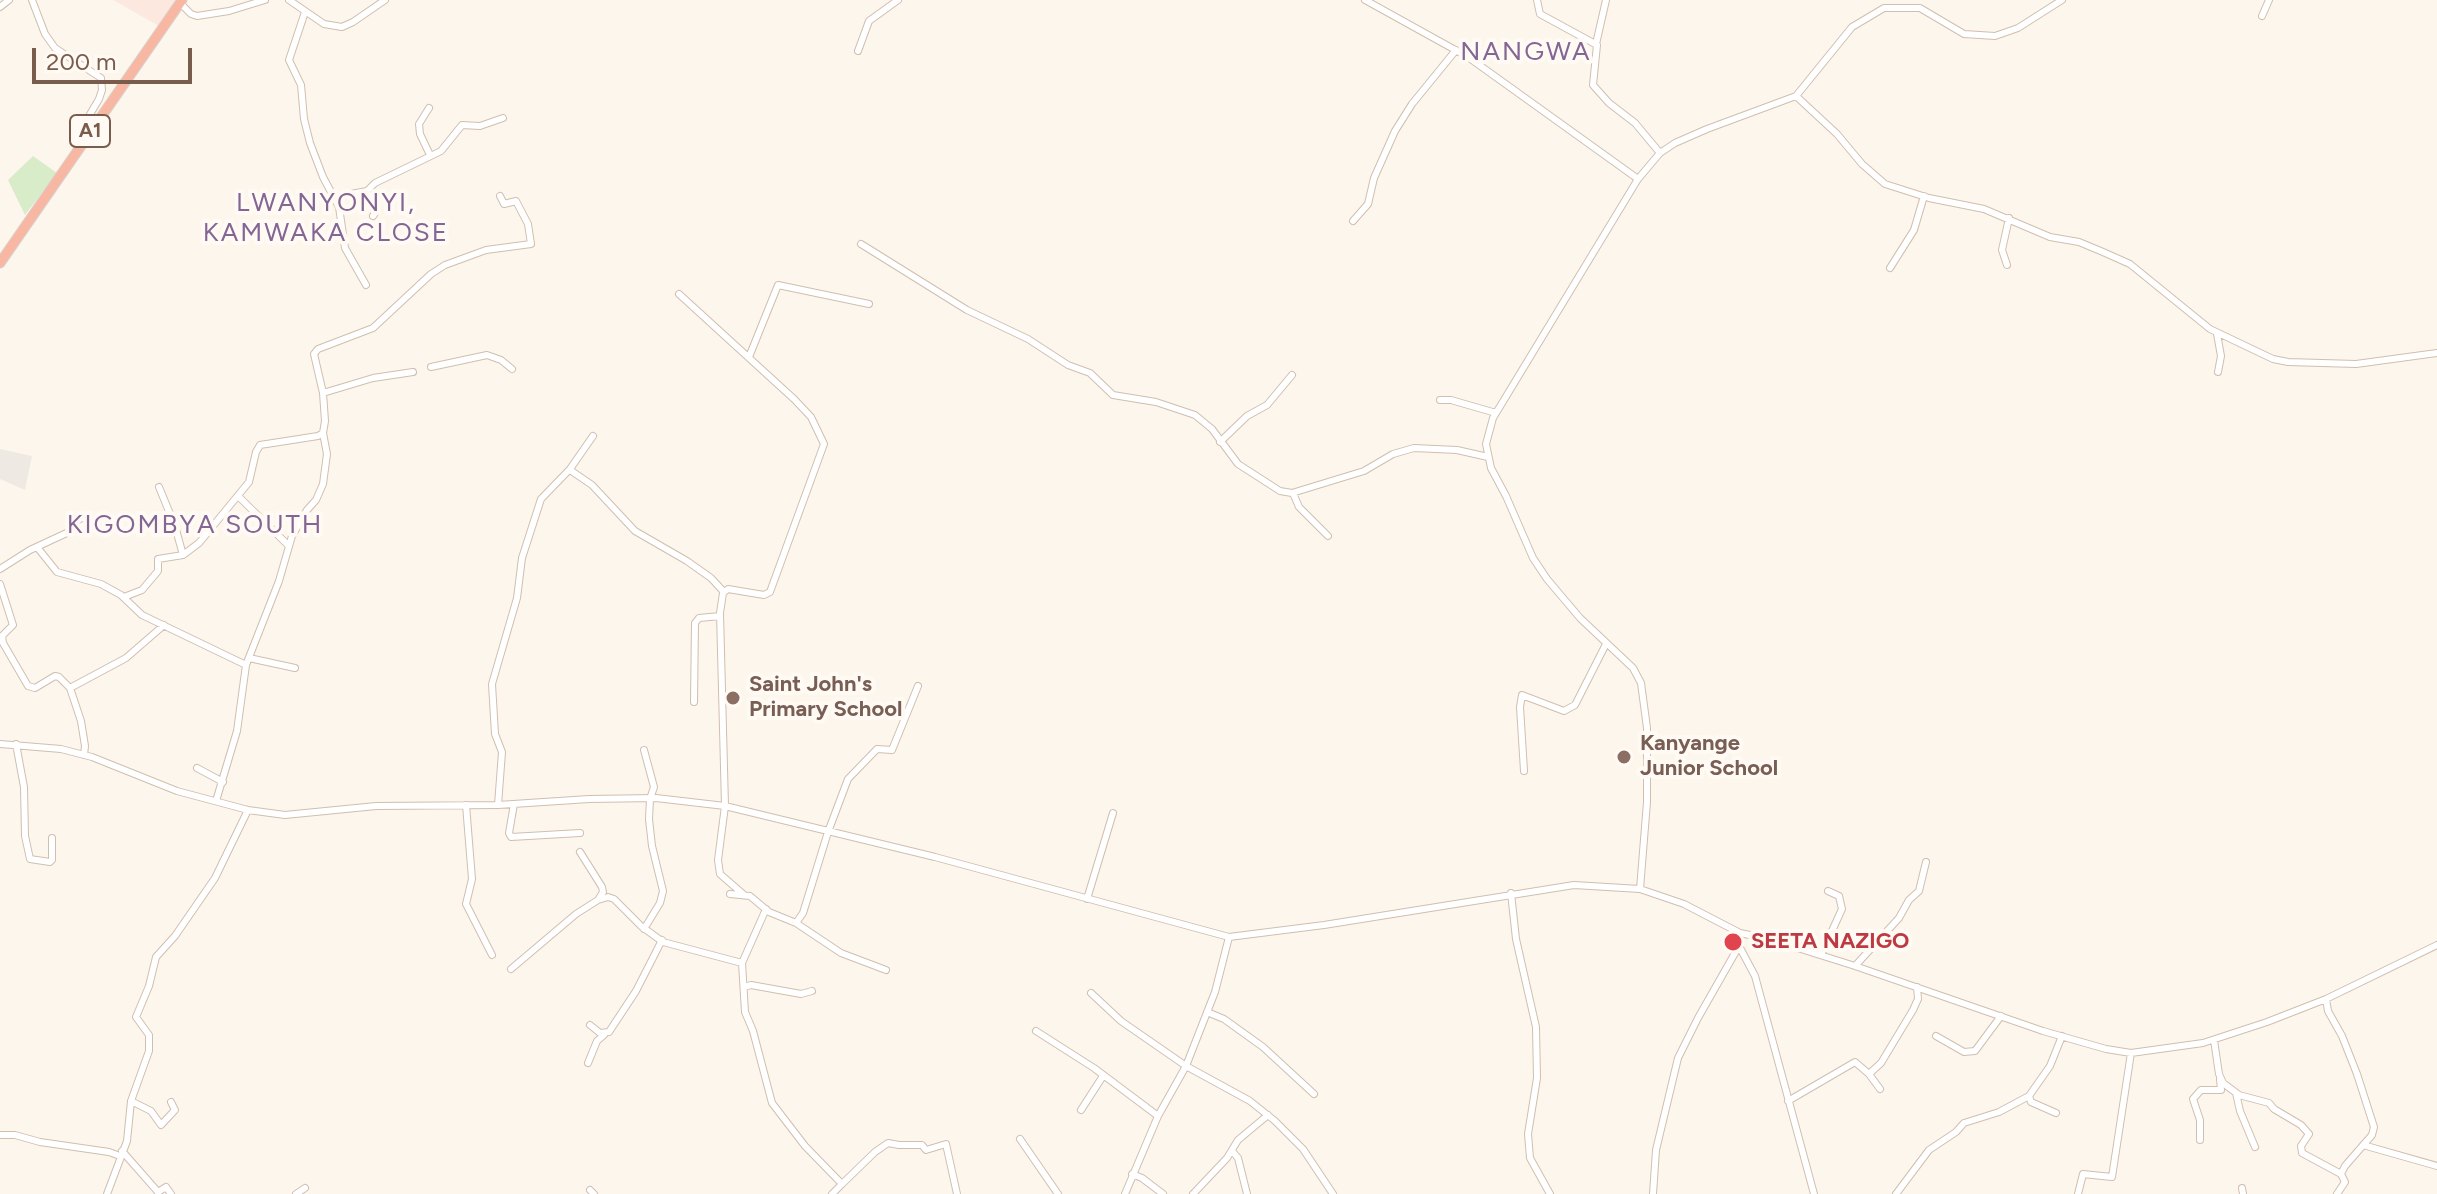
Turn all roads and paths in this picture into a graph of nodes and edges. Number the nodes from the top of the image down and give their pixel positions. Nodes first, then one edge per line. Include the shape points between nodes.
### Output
1 (9, 0) edge
2 (32, 0) edge
3 (265, 0) edge
4 (289, 0) edge
5 (385, 0) edge
6 (898, 0) edge
7 (1365, 0) edge
8 (1537, 0) edge
9 (1606, 0) edge
10 (1888, 0) edge
11 (2062, 0) edge
12 (2269, 0) edge
13 (181, 1) edge
14 (0, 7) edge
15 (1884, 8) junction
16 (305, 12) junction
17 (2262, 16) dead end
18 (1596, 44) junction
19 (1456, 50) junction
20 (858, 51) dead end
21 (1796, 96) junction
22 (429, 108) dead end
23 (503, 118) dead end
24 (80, 145) junction
25 (1660, 153) junction
26 (430, 155) junction
27 (1638, 179) junction
28 (367, 191) junction
29 (500, 196) dead end
30 (1924, 196) junction
31 (335, 197) junction
32 (373, 216) dead end
33 (2009, 218) junction
34 (1353, 221) dead end
35 (861, 244) dead end
36 (0, 262) edge
37 (2007, 265) dead end
38 (1890, 268) dead end
39 (366, 285) dead end
40 (679, 294) dead end
41 (869, 304) dead end
42 (2217, 334) junction
43 (2437, 353) edge
44 (749, 357) junction
45 (431, 367) dead end
46 (512, 369) dead end
47 (413, 372) dead end
48 (2218, 372) dead end
49 (1292, 375) dead end
50 (323, 393) junction
51 (1440, 400) dead end
52 (1496, 413) junction
53 (323, 433) junction
54 (593, 436) dead end
55 (1220, 442) junction
56 (1488, 457) junction
57 (570, 470) junction
58 (159, 487) dead end
59 (1293, 493) junction
60 (238, 496) junction
61 (99, 518) dead end
62 (1328, 536) dead end
63 (289, 546) junction
64 (37, 547) junction
65 (183, 555) junction
66 (0, 569) edge
67 (0, 584) edge
68 (723, 591) junction
69 (124, 597) junction
70 (720, 616) junction
71 (164, 625) junction
72 (1606, 644) junction
73 (248, 661) junction
74 (295, 668) dead end
75 (918, 686) dead end
76 (70, 688) junction
77 (694, 702) dead end
78 (0, 744) edge
79 (16, 744) junction
80 (644, 750) dead end
81 (84, 755) junction
82 (197, 768) dead end
83 (1524, 771) dead end
84 (223, 782) junction
85 (650, 799) junction
86 (216, 801) junction
87 (514, 804) junction
88 (466, 805) junction
89 (498, 805) junction
90 (725, 806) junction
91 (248, 810) junction
92 (1113, 813) dead end
93 (828, 832) junction
94 (580, 833) dead end
95 (52, 838) dead end
96 (580, 852) dead end
97 (1926, 862) dead end
98 (1640, 889) junction
99 (1828, 891) dead end
100 (1511, 893) junction
101 (730, 894) dead end
102 (743, 894) junction
103 (1087, 899) junction
104 (598, 900) junction
105 (766, 909) junction
106 (796, 923) junction
107 (644, 929) junction
108 (1740, 933) junction
109 (1229, 937) junction
110 (662, 940) junction
111 (2437, 945) edge
112 (1739, 946) junction
113 (492, 955) dead end
114 (1821, 955) junction
115 (742, 963) junction
116 (1855, 966) junction
117 (511, 969) dead end
118 (886, 970) dead end
119 (744, 987) junction
120 (1917, 987) junction
121 (812, 991) dead end
122 (1091, 993) dead end
123 (2326, 999) junction
124 (1207, 1012) junction
125 (2001, 1016) junction
126 (590, 1025) dead end
127 (1036, 1031) dead end
128 (604, 1035) junction
129 (1936, 1036) dead end
130 (2062, 1036) junction
131 (2214, 1040) junction
132 (2131, 1053) junction
133 (588, 1063) dead end
134 (1186, 1066) junction
135 (1869, 1074) junction
136 (1103, 1076) junction
137 (2220, 1079) junction
138 (1880, 1089) dead end
139 (2236, 1093) junction
140 (1314, 1094) dead end
141 (2029, 1096) junction
142 (131, 1101) junction
143 (1788, 1101) junction
144 (171, 1102) dead end
145 (1081, 1110) dead end
146 (2056, 1113) dead end
147 (1268, 1115) junction
148 (1158, 1116) junction
149 (0, 1135) edge
150 (1020, 1139) dead end
151 (2200, 1140) dead end
152 (2363, 1145) junction
153 (2255, 1147) dead end
154 (1232, 1151) junction
155 (121, 1154) junction
156 (2437, 1166) edge
157 (1132, 1174) junction
158 (2341, 1174) junction
159 (842, 1184) junction
160 (305, 1188) dead end
161 (1654, 1191) edge
162 (107, 1194) edge
163 (171, 1194) edge
164 (296, 1194) edge
165 (832, 1194) edge
166 (957, 1194) edge
167 (1058, 1194) edge
168 (1125, 1194) edge
169 (1163, 1194) edge
170 (1193, 1194) edge
171 (1247, 1194) edge
172 (1333, 1194) edge
173 (1550, 1194) edge
174 (1664, 1194) edge
175 (1814, 1194) edge
176 (1896, 1194) edge
177 (2078, 1194) edge
178 (2337, 1194) edge

1 - 14 street
2 - 24 street via 55,48 101,78 102,90 79,133
3 - 13 street via 197,16
4 - 16 street
5 - 16 street via 342,27
6 - 20 street via 869,21
7 - 19 street
8 - 18 street via 1540,14
9 - 18 street
10 - 15 street
11 - 15 street via 1995,36 1964,34 1920,8
12 - 17 street
13 - 24 highway, A1
15 - 21 street via 1852,27
16 - 31 street via 289,60 301,85 310,143
18 - 25 street via 1593,85
19 - 27 street
19 - 34 street via 1395,131 1368,204
21 - 25 street
21 - 30 street via 1877,178
22 - 26 street via 419,124
23 - 26 street via 480,126 462,125 441,151
24 - 36 highway, A1
25 - 27 street
26 - 28 street
27 - 52 street
28 - 31 street
28 - 32 street
29 - 50 street via 504,204 518,204 531,244 486,250 445,265 373,328 318,349 314,354
30 - 33 street
30 - 38 street via 1914,230
31 - 39 street via 345,248
33 - 37 street via 2002,250
33 - 42 street via 2130,264
35 - 55 street via 967,310 1090,373 1113,395 1195,415
40 - 44 street
41 - 44 street via 778,285
42 - 43 street via 2288,362 2356,364
42 - 48 street
44 - 68 street via 811,417 824,444 770,592
45 - 46 street via 487,355
47 - 50 street
49 - 55 street via 1267,405
50 - 53 street
51 - 52 street
52 - 56 street via 1487,435
53 - 60 street via 260,445 249,482
53 - 63 street via 327,462 320,494 298,522
54 - 57 street
55 - 59 street via 1243,468 1280,491
56 - 59 street via 1414,448 1364,471
56 - 72 street via 1539,568
57 - 68 street via 592,485 635,531 687,561
57 - 89 street via 537,507 492,684 495,734 502,752
58 - 65 street
59 - 62 street via 1299,507
60 - 63 street
60 - 65 street
61 - 64 street
63 - 73 street
64 - 66 street
64 - 69 street via 57,572 101,584
65 - 69 street via 158,559 158,571 142,590
67 - 76 street via 13,625 2,636 3,643 28,686 35,688 55,676
68 - 70 street
69 - 71 street via 142,615
70 - 77 street via 695,623
70 - 90 street
71 - 73 street
71 - 76 street via 120,663
72 - 83 street via 1575,705 1564,711 1522,695
72 - 98 street via 1636,673 1645,704 1647,802
73 - 74 street
73 - 84 street
75 - 93 street via 892,750 877,749 849,777
76 - 81 street via 81,721
78 - 79 street
79 - 81 street
79 - 95 street via 30,859 51,861
80 - 85 street via 654,787
81 - 86 street
82 - 84 street
84 - 86 street
85 - 87 street
85 - 90 street
85 - 107 street via 652,846 663,891
86 - 91 street
87 - 89 street
87 - 94 street via 511,837
88 - 89 street
88 - 91 street via 285,815
88 - 113 street via 472,879 466,907
90 - 93 street
90 - 102 street via 720,874
91 - 142 street via 215,878 156,957 136,1017 151,1041
92 - 103 street
93 - 103 street
93 - 106 street
96 - 104 street via 602,887
97 - 116 street via 1920,889
98 - 100 street via 1574,885
98 - 108 street
99 - 114 street via 1839,896 1842,909
100 - 109 street
100 - 173 street via 1536,1027 1530,1158
101 - 102 street
102 - 105 street
103 - 109 street
104 - 107 street via 614,899
104 - 117 street
105 - 106 street
105 - 115 street
106 - 118 street via 841,953
107 - 110 street
108 - 112 street
108 - 114 street
109 - 124 street
110 - 115 street
110 - 128 street via 636,991
111 - 123 street
112 - 143 street via 1755,976
112 - 161 street via 1678,1058 1656,1150
114 - 116 street
115 - 119 street
116 - 120 street
119 - 121 street
119 - 159 street via 745,1012 772,1103
120 - 125 street
120 - 135 street via 1913,1010
122 - 134 street
123 - 131 street
123 - 152 street via 2374,1127
124 - 134 street
124 - 140 street via 1263,1047
125 - 129 street via 1975,1051 1964,1052
125 - 130 street
126 - 128 street
127 - 136 street
128 - 133 street
130 - 132 street
130 - 141 street
131 - 132 street
131 - 137 street
132 - 177 street via 2112,1177 2083,1174
134 - 147 street
134 - 148 street
135 - 138 street
135 - 143 street via 1855,1062
136 - 145 street
136 - 148 street
137 - 139 street
137 - 151 street via 2221,1090 2201,1090 2193,1099
139 - 153 street
139 - 158 street via 2269,1103 2301,1125 2309,1134 2302,1153
141 - 146 street via 2031,1102
141 - 176 street via 1964,1123 1929,1150
142 - 144 street via 151,1111 161,1125 175,1110
142 - 155 street
143 - 175 street
147 - 154 street
147 - 172 street via 1303,1149
148 - 157 street
149 - 155 street
150 - 167 street
152 - 156 street
152 - 158 street
154 - 170 street
154 - 171 street
155 - 162 street
155 - 163 street via 158,1192 166,1187
157 - 168 street
157 - 169 street
158 - 178 street via 2345,1182
159 - 165 street
159 - 166 street via 888,1143 917,1144 926,1150 946,1144
160 - 164 street
161 - 174 street

